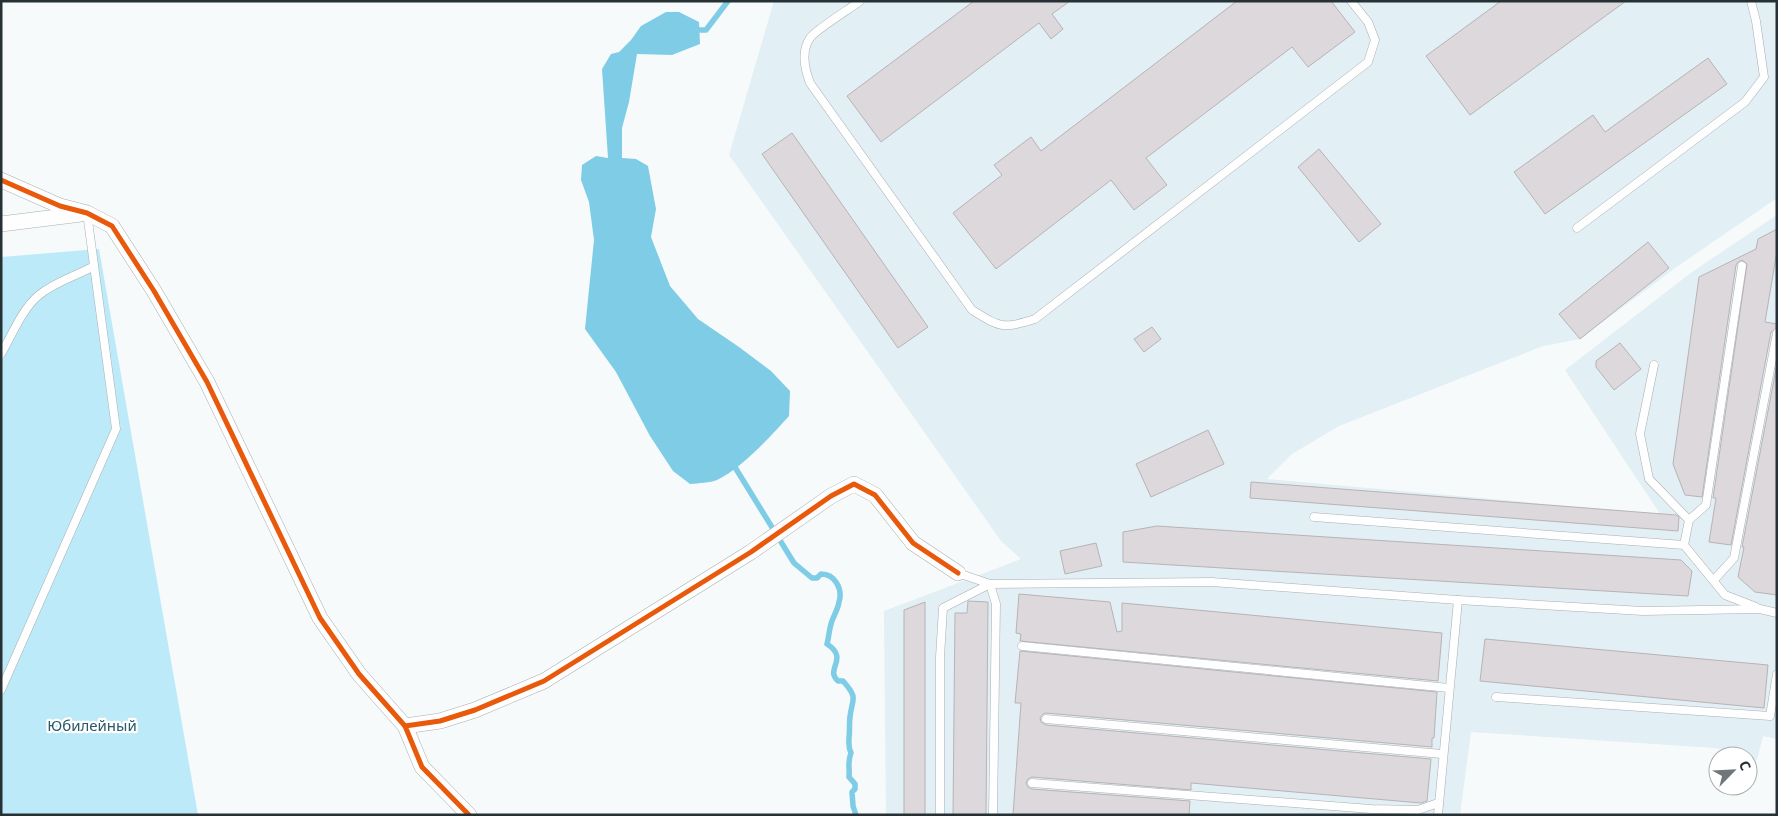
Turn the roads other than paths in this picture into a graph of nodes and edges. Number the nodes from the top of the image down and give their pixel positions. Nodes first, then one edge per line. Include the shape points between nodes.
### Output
1 (860, 1) edge
2 (1351, 1) edge
3 (1752, 1) edge
4 (1, 180) edge
5 (87, 213) junction
6 (1, 224) edge
7 (1577, 228) dead end
8 (94, 266) junction
9 (1742, 266) dead end
10 (1777, 333) edge
11 (1, 354) edge
12 (1654, 365) dead end
13 (1314, 517) dead end
14 (1689, 520) junction
15 (1684, 545) junction
16 (958, 573) joint
17 (1714, 580) junction
18 (990, 584) junction
19 (1458, 600) junction
20 (1760, 609) junction
21 (1777, 613) edge
22 (1022, 646) dead end
23 (1777, 674) edge
24 (1449, 688) junction
25 (1, 690) edge
26 (1496, 697) dead end
27 (1046, 719) dead end
28 (405, 726) junction
29 (1442, 754) junction
30 (1032, 783) dead end
31 (1438, 803) junction
32 (469, 815) edge
33 (940, 815) edge
34 (993, 815) edge
35 (1438, 815) edge

1 - 2 lane via 810,37 805,55 810,83 972,310 995,324 1013,326 1035,318 1368,62 1375,40 1368,22
3 - 7 lane via 1764,77 1745,102
4 - 5 street via 60,206
5 - 6 street
5 - 8 lane
5 - 28 street via 112,226 154,291 207,382 320,618 359,674
8 - 11 lane via 37,296
8 - 25 lane via 116,429
9 - 14 lane via 1706,504
10 - 17 lane via 1734,558
12 - 14 lane via 1640,434 1649,479
13 - 15 lane
14 - 15 lane
15 - 17 lane
16 - 18 lane
16 - 28 street via 913,543 875,495 854,484 830,496 752,552 544,681 475,710 440,721
17 - 20 lane via 1725,595
18 - 19 lane via 1212,582
18 - 33 lane via 942,608
18 - 34 lane via 996,604
19 - 20 lane via 1643,611
19 - 24 lane
20 - 21 lane
22 - 24 lane
23 - 26 lane via 1770,716
24 - 29 lane
27 - 29 lane
28 - 32 street via 422,767
29 - 31 lane
30 - 31 lane via 1372,809 1418,810
31 - 35 lane

